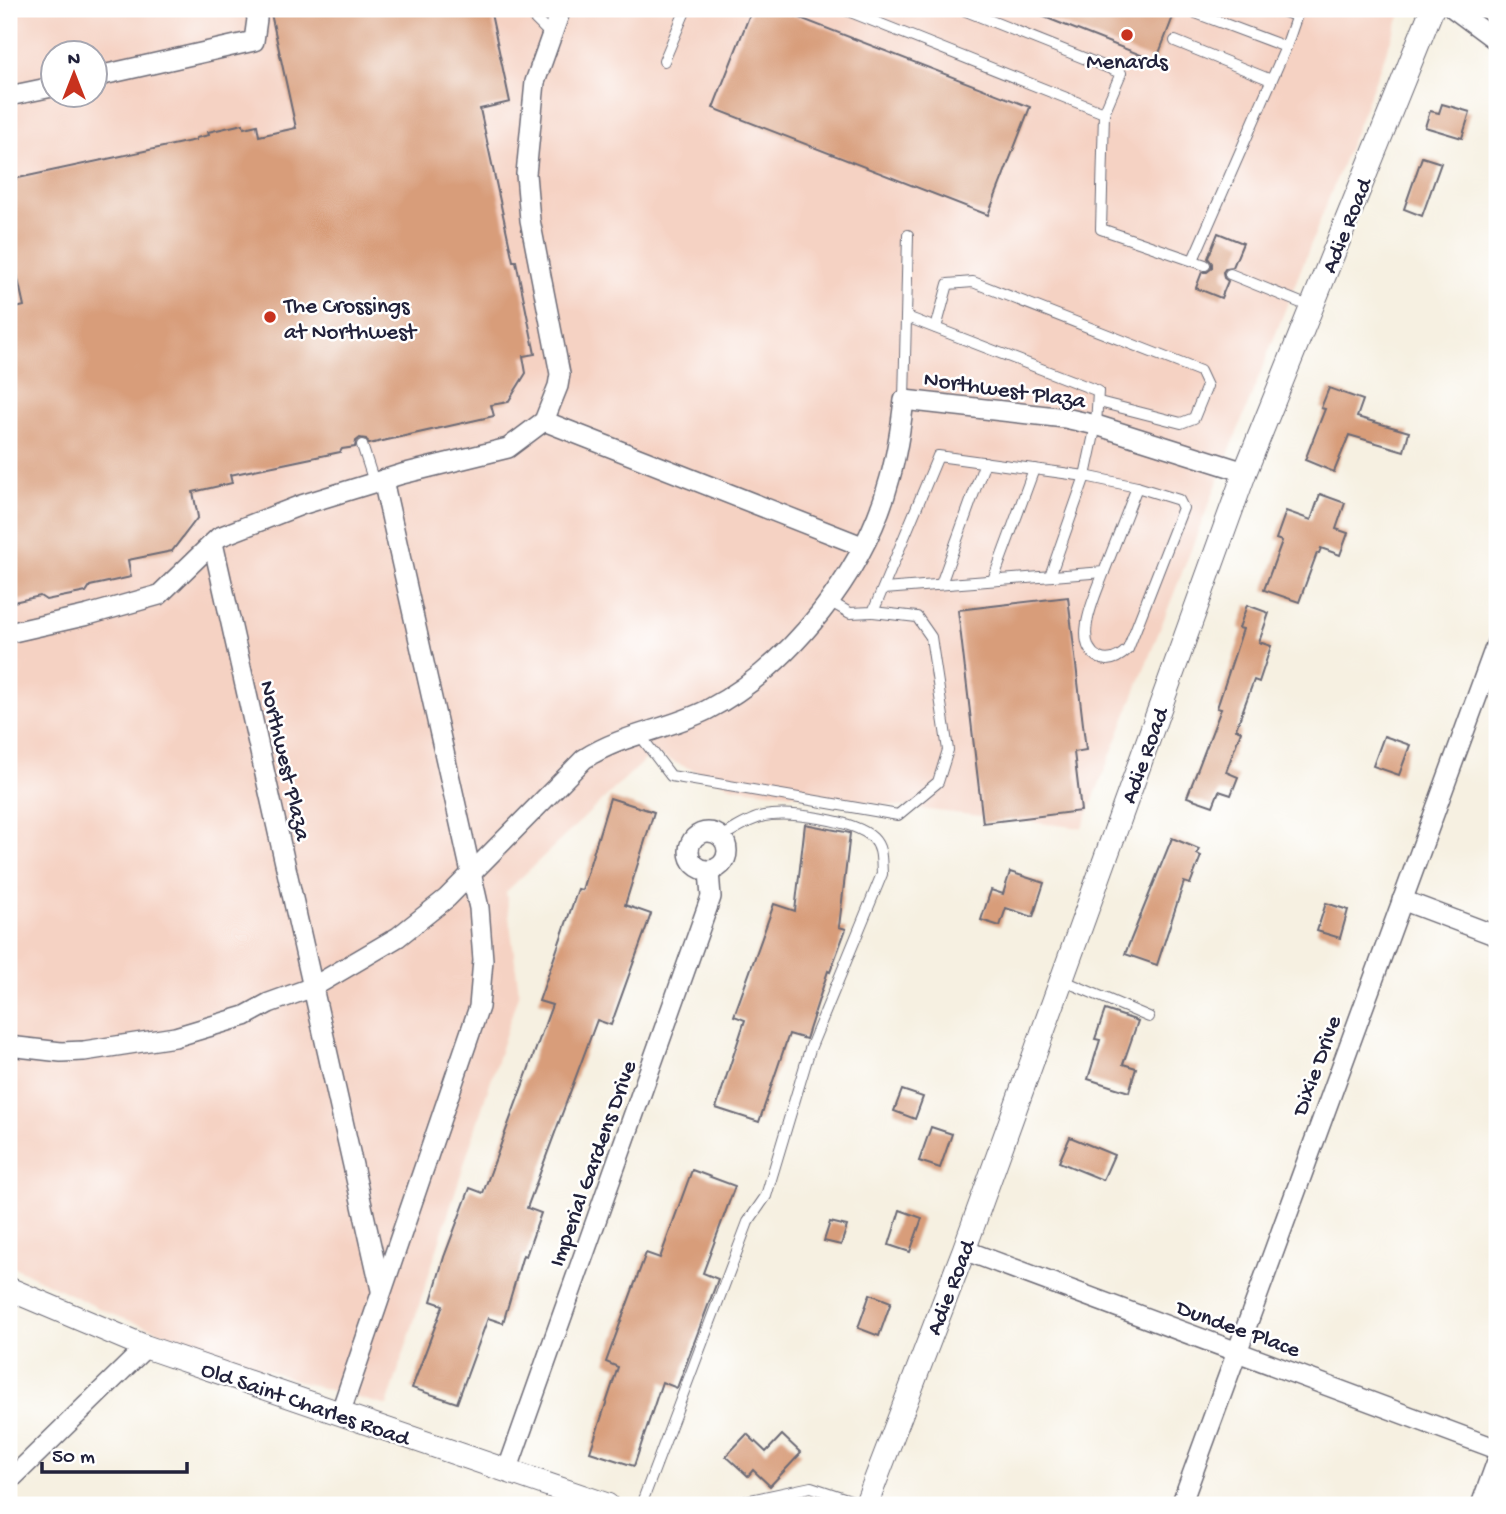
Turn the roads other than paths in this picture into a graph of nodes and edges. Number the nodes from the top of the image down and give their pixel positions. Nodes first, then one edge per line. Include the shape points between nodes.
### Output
1 (255, 9) edge
2 (528, 9) edge
3 (561, 9) edge
4 (686, 9) edge
5 (843, 9) edge
6 (961, 9) edge
7 (1185, 9) edge
8 (1278, 9) edge
9 (1432, 9) edge
10 (1454, 9) edge
11 (1298, 12) edge
12 (550, 34) junction
13 (1175, 41) dead end
14 (1497, 41) edge
15 (1286, 47) junction
16 (664, 61) dead end
17 (108, 74) edge
18 (1271, 80) junction
19 (38, 90) edge
20 (9, 96) edge
21 (1104, 113) junction
22 (908, 235) dead end
23 (1193, 260) junction
24 (1205, 265) dead end
25 (1230, 274) dead end
26 (1312, 308) junction
27 (907, 317) junction
28 (936, 328) junction
29 (904, 400) junction
30 (1099, 402) junction
31 (544, 421) junction
32 (1096, 425) junction
33 (362, 445) dead end
34 (985, 462) junction
35 (1034, 469) junction
36 (1245, 472) junction
37 (1085, 476) junction
38 (379, 481) junction
39 (1138, 487) junction
40 (213, 543) junction
41 (862, 546) junction
42 (1104, 572) junction
43 (1050, 576) junction
44 (993, 580) junction
45 (941, 584) junction
46 (884, 589) junction
47 (829, 601) junction
48 (873, 612) junction
49 (9, 633) edge
50 (1497, 642) edge
51 (639, 734) junction
52 (721, 837) junction
53 (709, 871) junction
54 (471, 874) junction
55 (1402, 900) junction
56 (1497, 936) edge
57 (1062, 979) junction
58 (313, 988) junction
59 (1149, 1017) dead end
60 (9, 1046) edge
61 (964, 1250) junction
62 (9, 1289) edge
63 (381, 1292) junction
64 (146, 1347) junction
65 (1237, 1352) junction
66 (340, 1414) junction
67 (1497, 1449) edge
68 (1497, 1461) edge
69 (507, 1471) junction
70 (9, 1481) edge
71 (598, 1504) edge
72 (641, 1505) edge
73 (727, 1505) edge
74 (865, 1505) edge
75 (1181, 1505) edge
76 (1481, 1505) edge

1 - 17 street via 254,41
2 - 12 lane
3 - 12 street
4 - 16 lane
5 - 21 lane
6 - 21 lane via 1121,73
7 - 15 lane
8 - 11 lane
9 - 26 street, Adie Road
10 - 14 street
11 - 15 lane
12 - 31 street via 534,82 526,174 530,220 560,374
13 - 18 lane
15 - 18 lane
18 - 23 lane
19 - 20 street
21 - 23 lane via 1101,229
22 - 27 lane
23 - 24 lane
25 - 26 lane
26 - 36 street, Adie Road
27 - 28 lane
27 - 29 lane
28 - 30 lane via 1098,391
28 - 30 lane via 948,284 973,282 1200,371 1207,386 1194,418 1181,423
29 - 32 street, Northwest Plaza via 1037,413
29 - 41 street, Northwest Plaza via 890,479
30 - 32 lane
31 - 38 street via 508,448
31 - 41 street
32 - 36 street, Northwest Plaza
32 - 37 lane
33 - 38 lane
34 - 35 lane
34 - 45 lane
34 - 46 lane via 938,456
35 - 37 lane
35 - 44 lane
36 - 57 street, Adie Road
37 - 39 lane
37 - 43 lane
38 - 40 street via 290,509
38 - 54 street
39 - 42 lane
39 - 42 lane via 1179,500 1183,508 1128,649 1119,658 1104,660 1091,654 1086,643 1087,620
40 - 49 street via 159,595
40 - 58 street, Northwest Plaza
41 - 47 street, Northwest Plaza
42 - 43 lane
43 - 44 lane
44 - 45 lane
45 - 46 lane
46 - 48 lane
47 - 48 lane via 850,613
47 - 51 street, Northwest Plaza via 778,659 736,693 685,721
48 - 51 lane via 917,617 931,637 948,750 938,782 898,815 671,776
50 - 55 street, Dixie Drive
51 - 54 street, Northwest Plaza via 597,750 574,767
52 - 53 street via 727,855 720,867
52 - 53 street via 702,833 689,846 692,863
52 - 72 lane via 766,815 843,822 874,839 881,851 882,874 810,1049 766,1196 748,1222
53 - 69 street, Imperial Gardens Drive via 712,897
54 - 58 street, Northwest Plaza via 398,937
54 - 63 street via 483,960 479,1007
55 - 56 street
55 - 65 street, Dixie Drive
57 - 59 lane
57 - 61 street, Adie Road
58 - 60 street, Northwest Plaza via 245,1016 175,1037 84,1051
58 - 63 street, Northwest Plaza
61 - 65 street, Dundee Place
61 - 74 street, Adie Road
62 - 64 street, Old Saint Charles Road
63 - 66 street
64 - 66 street, Old Saint Charles Road
64 - 70 street
65 - 67 street, Dundee Place
65 - 75 street, Dixie Drive
66 - 69 street, Old Saint Charles Road
68 - 76 street
69 - 71 street, Old Saint Charles Road
73 - 74 lane via 811,1487

